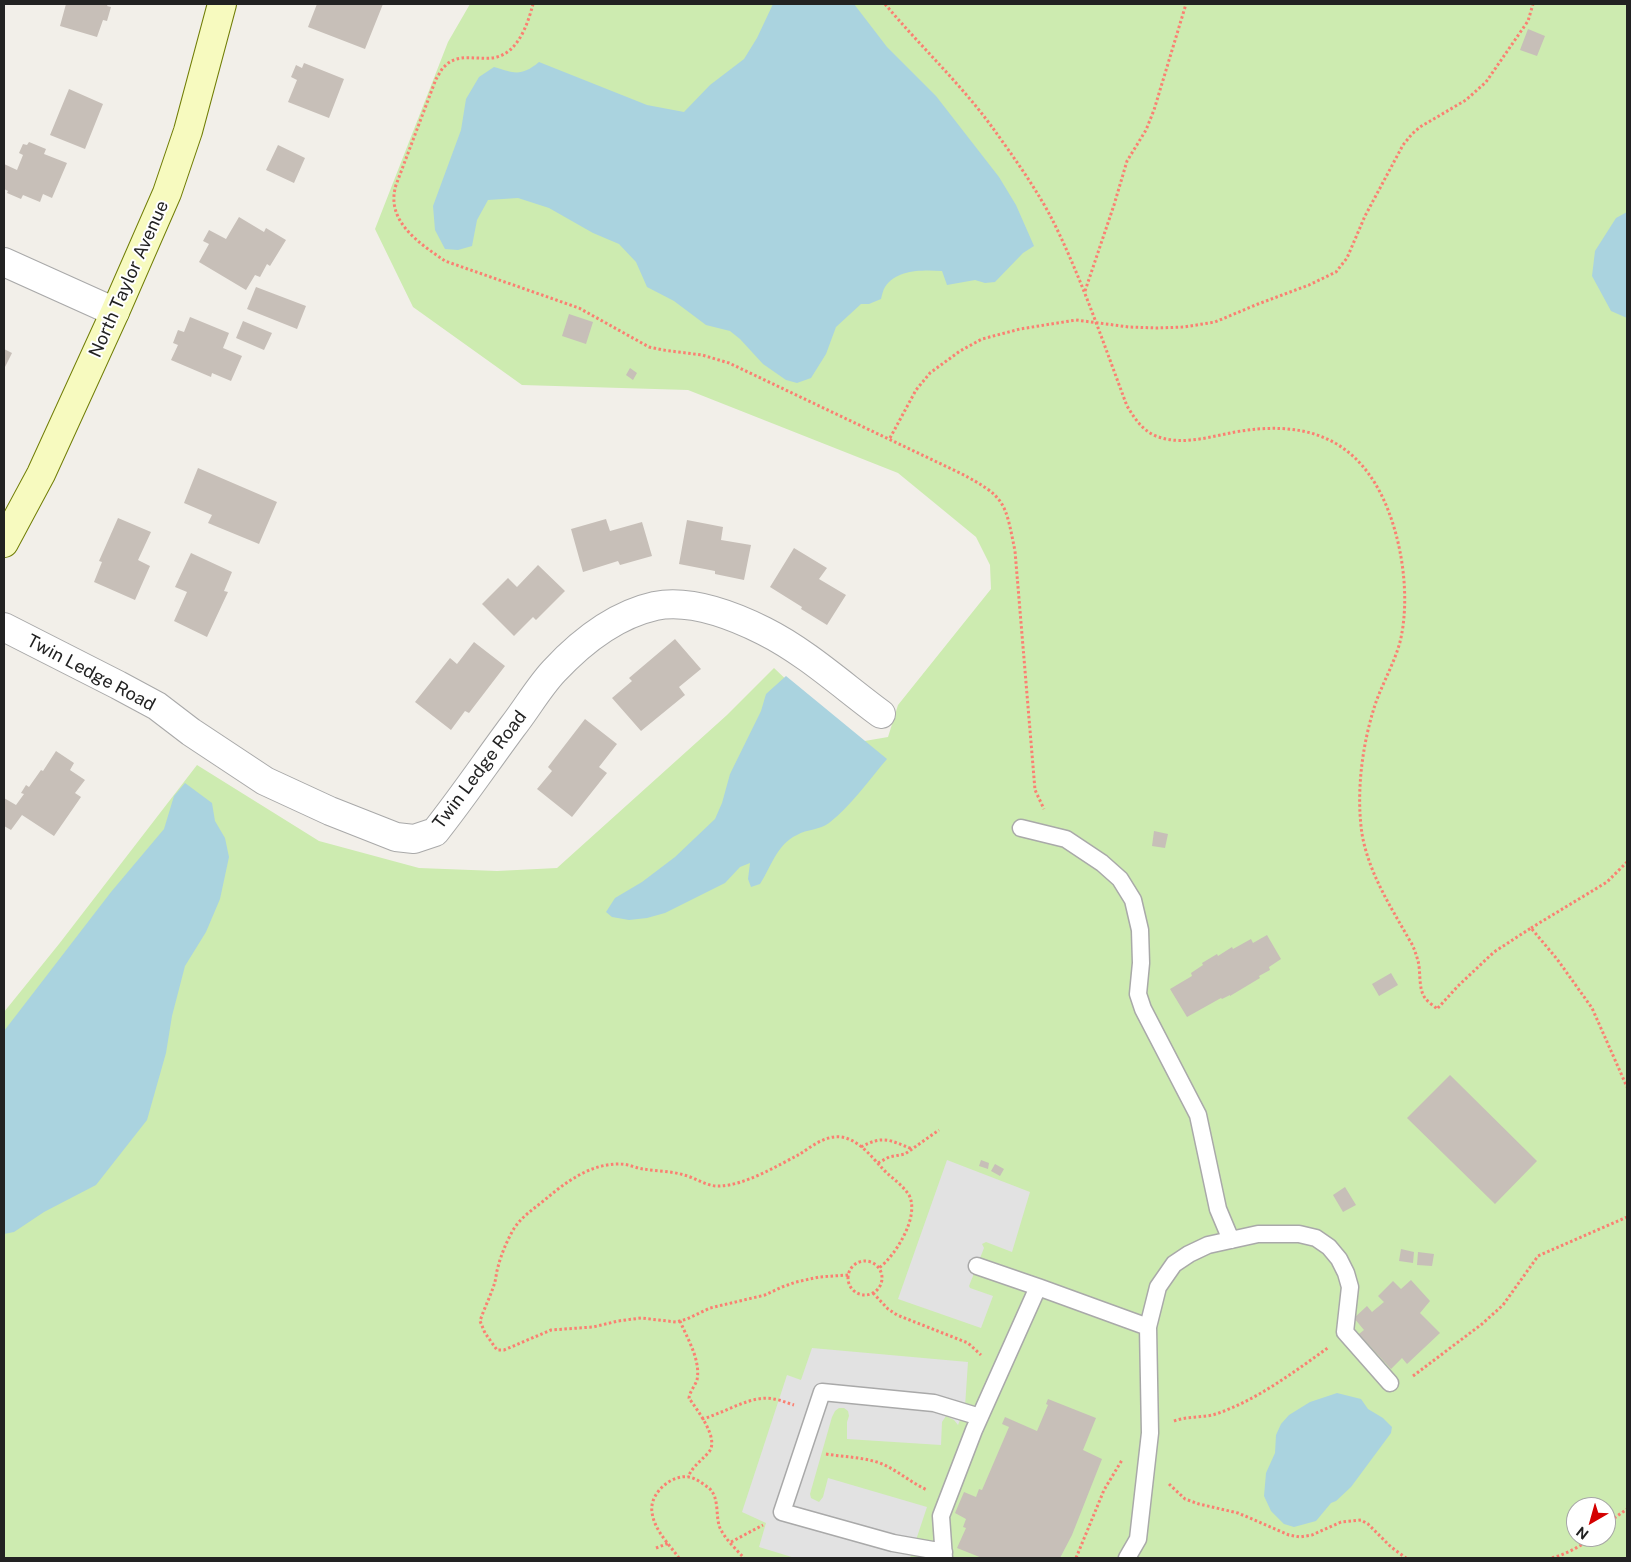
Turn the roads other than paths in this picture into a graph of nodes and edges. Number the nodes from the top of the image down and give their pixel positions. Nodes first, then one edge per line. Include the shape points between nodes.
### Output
1 (222, 4) edge
2 (4, 262) edge
3 (115, 312) junction
4 (4, 543) edge
5 (4, 627) edge
6 (881, 714) dead end
7 (1021, 828) dead end
8 (1231, 1240) junction
9 (977, 1266) dead end
10 (1038, 1287) junction
11 (1148, 1327) junction
12 (1390, 1383) road end
13 (980, 1416) junction
14 (944, 1555) edge
15 (1127, 1558) edge

1 - 3 street, North Taylor Avenue via 188,131 167,193
2 - 3 street
3 - 4 street, North Taylor Avenue via 41,474
5 - 6 street, Twin Ledge Road via 157,706 266,782 396,837 414,839 434,832 553,672 606,626 631,613 656,606 685,605 710,610 763,630 789,645
7 - 8 lane via 1066,839 1120,879 1132,900 1140,930 1138,994 1198,1115 1218,1209
8 - 11 lane via 1202,1248 1174,1264 1158,1287
8 - 12 lane via 1258,1234 1299,1234 1316,1238 1329,1247 1339,1259 1350,1287 1345,1332
9 - 10 lane
10 - 11 lane
10 - 13 lane
11 - 15 lane via 1150,1433 1138,1539
13 - 14 lane via 941,1516
13 - 14 lane via 934,1403 822,1392 782,1512

